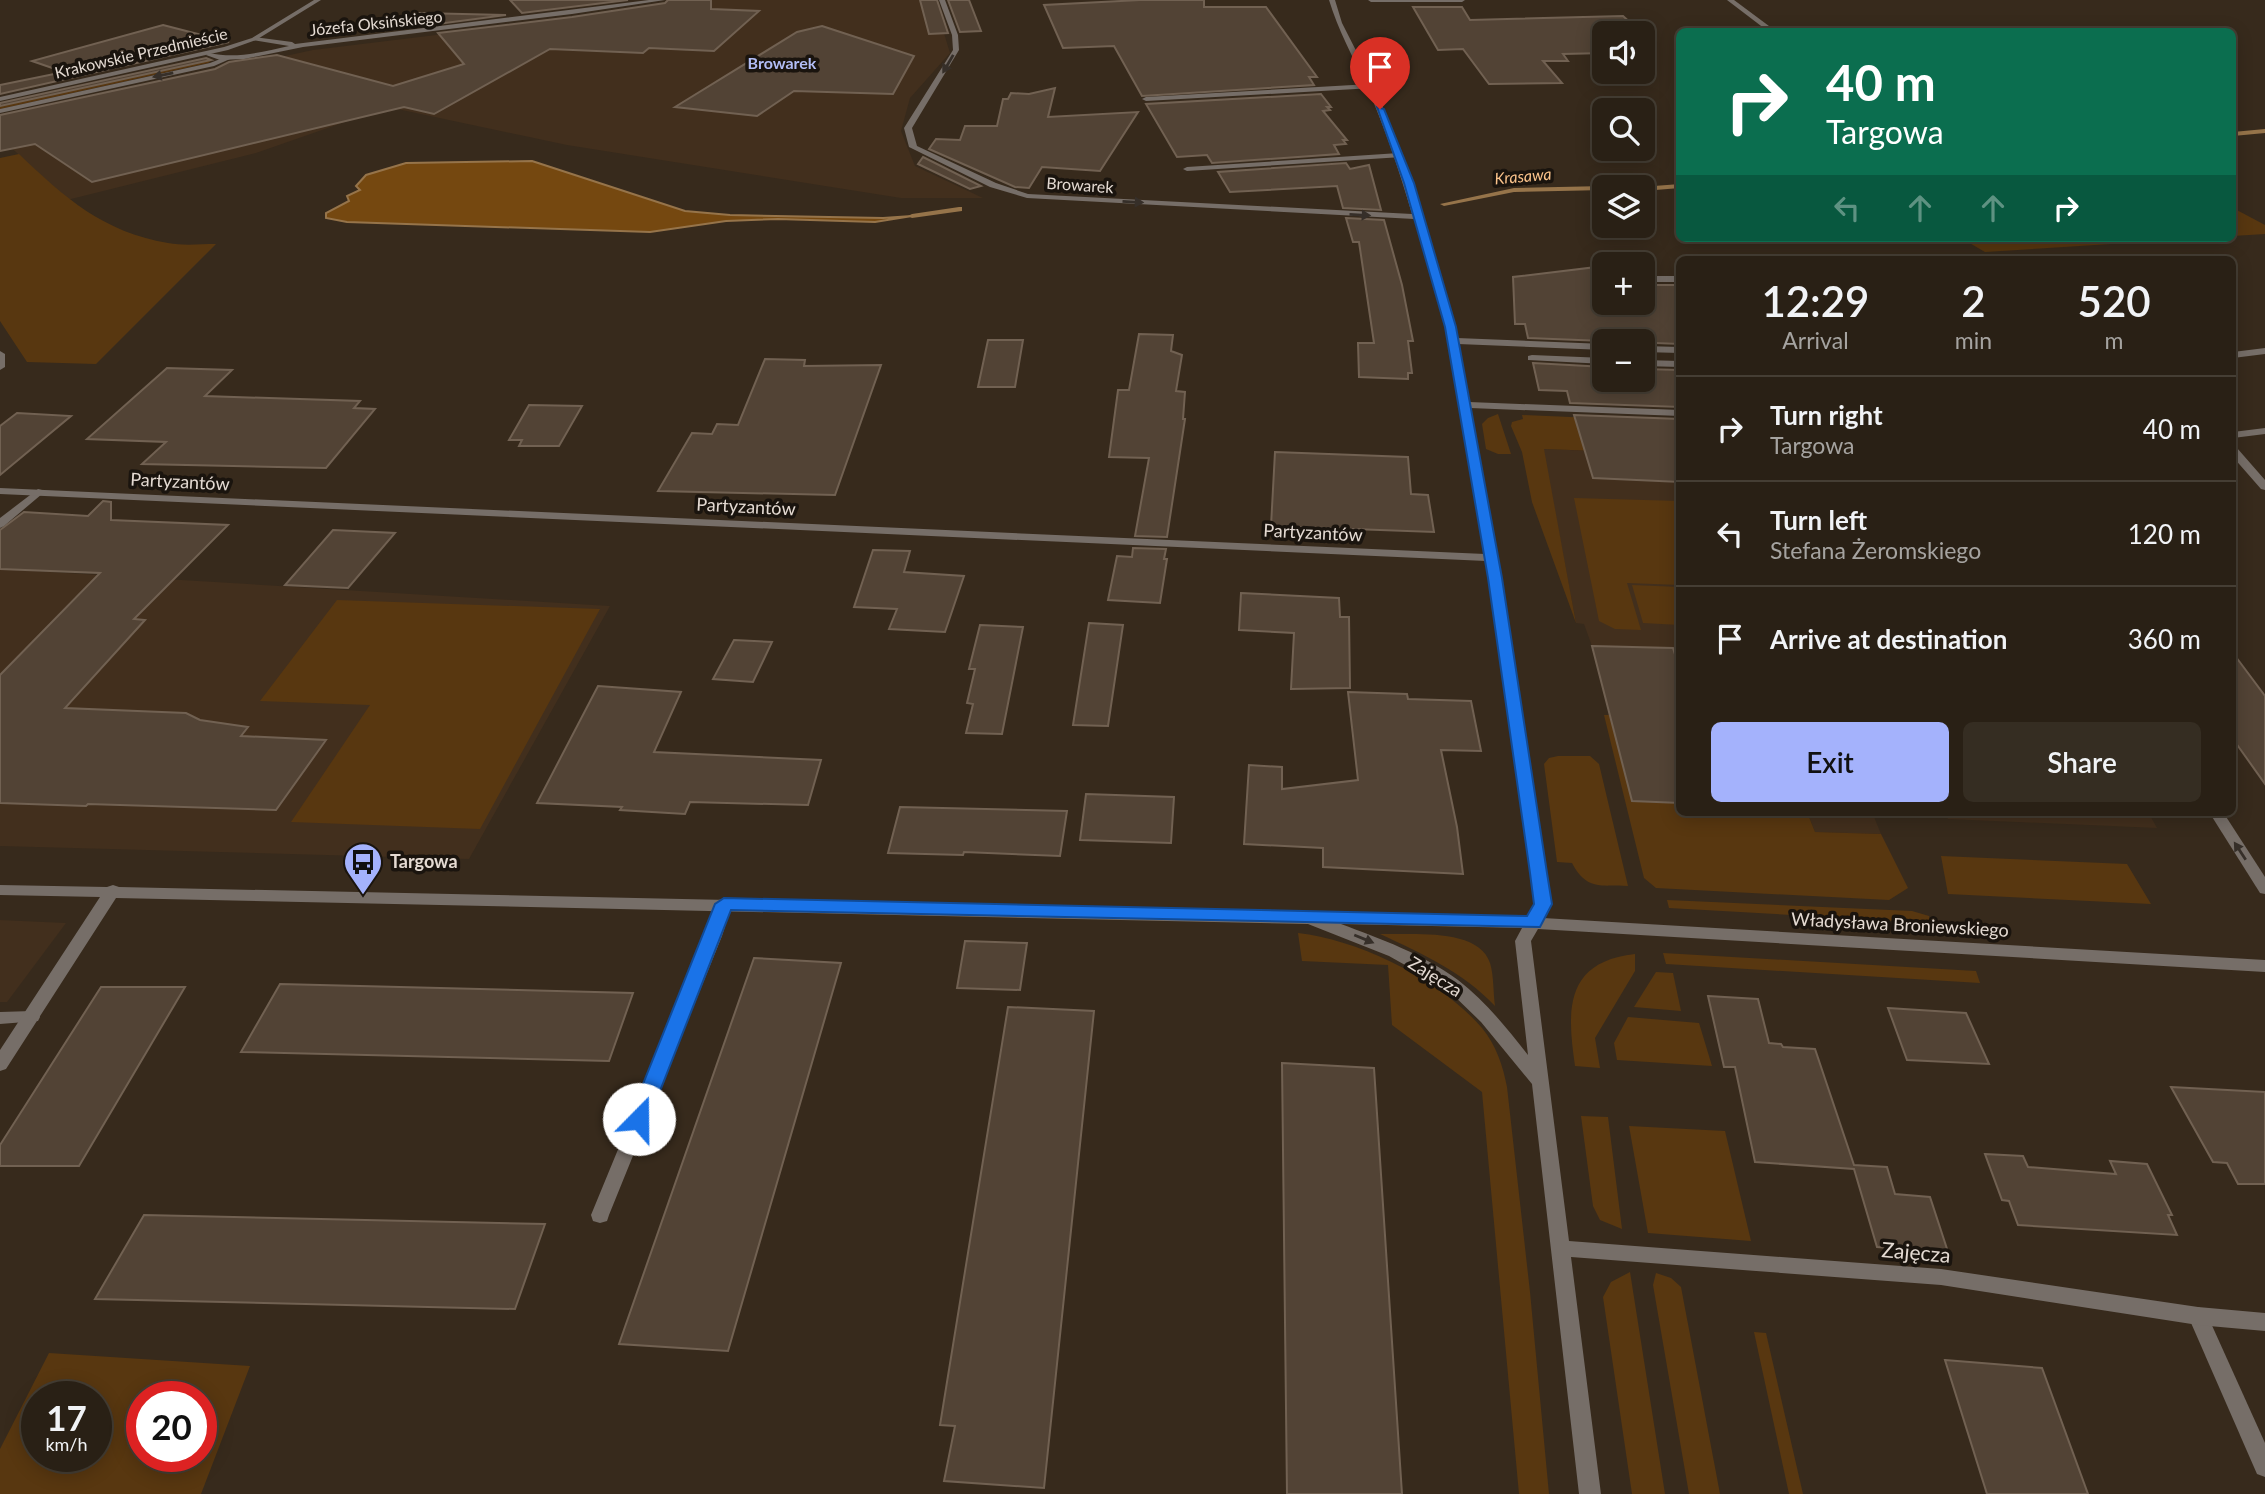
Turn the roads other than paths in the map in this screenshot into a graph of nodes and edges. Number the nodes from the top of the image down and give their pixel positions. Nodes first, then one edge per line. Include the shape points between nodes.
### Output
1 (318, 0) edge
2 (662, 0) edge
3 (942, 0) edge
4 (1332, 0) edge
5 (1371, 0) edge
6 (1462, 0) edge
7 (1730, 0) edge
8 (1768, 28) edge
9 (254, 39) junction
10 (300, 46) junction
11 (209, 54) junction
12 (228, 58) junction
13 (1370, 86) junction
14 (0, 99) edge
15 (1146, 99) dead end
16 (0, 111) edge
17 (1399, 155) junction
18 (1187, 169) dead end
19 (1418, 217) junction
20 (1655, 278) edge
21 (1676, 279) edge
22 (1453, 341) junction
23 (1592, 346) edge
24 (1655, 349) edge
25 (1676, 350) edge
26 (2265, 351) edge
27 (0, 354) edge
28 (2236, 355) edge
29 (1532, 358) dead end
30 (1592, 360) edge
31 (1655, 363) edge
32 (1676, 364) edge
33 (0, 367) edge
34 (1464, 405) junction
35 (1676, 413) edge
36 (2265, 432) edge
37 (2236, 435) edge
38 (2236, 454) edge
39 (2265, 488) edge
40 (0, 491) edge
41 (38, 492) junction
42 (0, 524) edge
43 (1491, 558) junction
44 (2219, 816) edge
45 (0, 890) edge
46 (113, 890) junction
47 (2265, 890) edge
48 (724, 904) junction
49 (1300, 916) junction
50 (1533, 923) junction
51 (2265, 966) edge
52 (32, 1017) junction
53 (0, 1018) edge
54 (0, 1064) edge
55 (1539, 1083) junction
56 (600, 1215) dead end
57 (1561, 1248) junction
58 (2198, 1316) junction
59 (2265, 1322) edge
60 (2265, 1467) edge
61 (1590, 1494) edge

1 - 9 street, Krakowskie Przedmieście
2 - 10 street, Józefa Oksińskiego
3 -> 19 street, Browarek via 956,50 908,128 909,138 914,147 993,185 1027,196
4 - 13 street, Zajęcza
5 - 6 street
7 - 8 street
9 - 10 street, Józefa Oksińskiego
9 - 11 street, Krakowskie Przedmieście
10 - 12 street, Józefa Oksińskiego
11 - 12 street, Józefa Oksińskiego
11 - 14 street, Krakowskie Przedmieście
12 -> 16 street
13 - 15 street
13 - 17 street, Zajęcza
17 - 18 street
17 - 19 street, Zajęcza
19 - 22 street, Zajęcza
20 - 21 street
22 - 23 street
22 - 34 street, Zajęcza
24 - 25 street
26 - 28 street
27 - 33 street
29 - 30 street
31 - 32 street
34 - 35 street
34 - 43 street, Zajęcza
36 - 37 street
38 - 39 street
40 - 41 street, Partyzantów
41 - 42 street
41 - 43 street, Partyzantów
43 - 50 street, Zajęcza via 1543,904
47 -> 44 street
45 - 46 street
46 - 48 street
46 - 52 street
48 - 49 street
48 - 56 street
49 - 50 street
49 -> 55 street, Zajęcza via 1363,938 1431,971 1466,996 1503,1034
50 - 51 street, Władysława Broniewskiego
50 - 55 street, Zajęcza via 1523,941
52 - 53 street
52 - 54 street
55 - 57 street, Zajęcza
57 - 58 street, Zajęcza via 1941,1277
57 - 61 street, Zajęcza
58 - 59 street, Zajęcza
58 - 60 street

